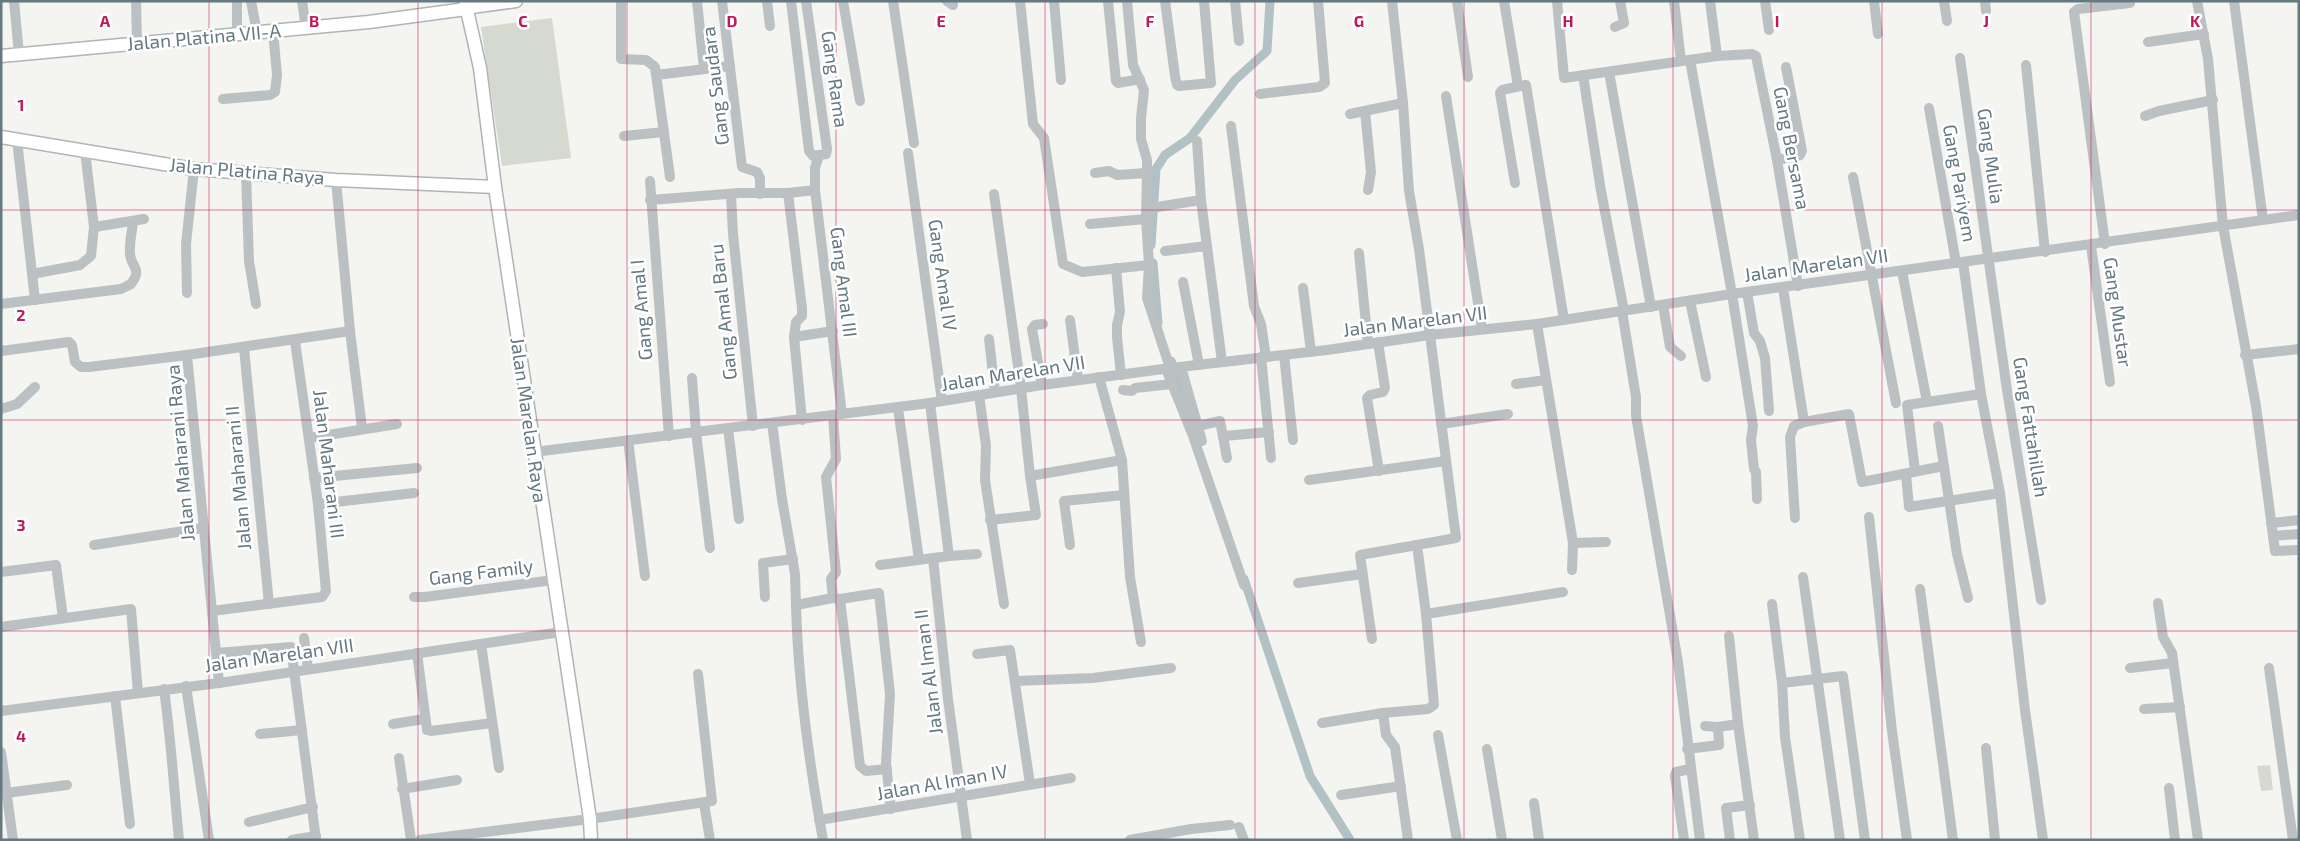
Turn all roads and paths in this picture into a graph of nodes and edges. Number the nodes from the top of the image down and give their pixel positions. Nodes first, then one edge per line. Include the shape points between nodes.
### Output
1 (14, 1) edge
2 (136, 1) edge
3 (237, 1) edge
4 (251, 1) edge
5 (302, 1) edge
6 (516, 1) edge
7 (621, 1) edge
8 (697, 1) edge
9 (722, 1) edge
10 (766, 1) edge
11 (791, 1) edge
12 (806, 1) edge
13 (843, 1) edge
14 (893, 1) edge
15 (1020, 1) edge
16 (1054, 1) edge
17 (1108, 1) edge
18 (1127, 1) edge
19 (1165, 1) edge
20 (1204, 1) edge
21 (1236, 1) edge
22 (1318, 1) edge
23 (1392, 1) edge
24 (1457, 1) edge
25 (1504, 1) edge
26 (1557, 1) edge
27 (1620, 1) edge
28 (1674, 1) edge
29 (1710, 1) edge
30 (1765, 1) edge
31 (1874, 1) edge
32 (1944, 1) edge
33 (2197, 1) edge
34 (2234, 1) edge
35 (2130, 3) dead end
36 (2095, 4) edge
37 (469, 5) edge
38 (1947, 21) dead end
39 (770, 26) dead end
40 (1615, 27) dead end
41 (306, 28) junction
42 (1769, 30) dead end
43 (273, 31) junction
44 (257, 32) junction
45 (237, 34) junction
46 (1878, 34) dead end
47 (2204, 34) junction
48 (1239, 41) dead end
49 (2148, 42) dead end
50 (137, 43) junction
51 (20, 54) junction
52 (1, 56) edge
53 (1717, 56) junction
54 (1960, 58) dead end
55 (1685, 61) junction
56 (2026, 65) dead end
57 (730, 66) junction
58 (1786, 67) dead end
59 (704, 69) junction
60 (1609, 72) junction
61 (656, 75) junction
62 (1583, 75) junction
63 (1468, 77) dead end
64 (1140, 79) junction
65 (1061, 80) dead end
66 (1518, 86) junction
67 (1260, 94) dead end
68 (1446, 96) dead end
69 (223, 99) dead end
70 (2213, 100) junction
71 (860, 101) dead end
72 (1403, 103) junction
73 (1929, 108) dead end
74 (1364, 111) junction
75 (1350, 114) dead end
76 (2145, 116) dead end
77 (1231, 126) dead end
78 (664, 132) junction
79 (624, 136) dead end
80 (1, 137) edge
81 (17, 140) junction
82 (1198, 141) dead end
83 (914, 142) dead end
84 (85, 152) junction
85 (908, 153) dead end
86 (820, 155) junction
87 (1777, 160) junction
88 (194, 169) junction
89 (246, 173) junction
90 (1095, 173) dead end
91 (1147, 173) junction
92 (670, 177) dead end
93 (1853, 177) dead end
94 (336, 180) junction
95 (650, 181) dead end
96 (1515, 183) dead end
97 (495, 188) junction
98 (815, 190) junction
99 (1368, 190) dead end
100 (788, 193) junction
101 (731, 194) junction
102 (760, 194) junction
103 (994, 194) dead end
104 (650, 200) junction
105 (1202, 200) junction
106 (1157, 207) dead end
107 (2299, 216) edge
108 (144, 219) dead end
109 (1146, 219) junction
110 (2263, 220) junction
111 (133, 222) junction
112 (1090, 224) dead end
113 (2224, 226) junction
114 (94, 227) junction
115 (2105, 244) junction
116 (1207, 246) junction
117 (2091, 246) junction
118 (1165, 251) dead end
119 (2045, 252) junction
120 (1359, 253) dead end
121 (1988, 259) junction
122 (1959, 263) junction
123 (1149, 265) junction
124 (1116, 268) junction
125 (1902, 272) junction
126 (32, 274) junction
127 (1873, 276) junction
128 (1182, 282) dead end
129 (1798, 286) junction
130 (1303, 288) dead end
131 (1783, 288) junction
132 (1747, 292) junction
133 (187, 293) dead end
134 (1732, 294) junction
135 (35, 300) junction
136 (1690, 301) junction
137 (1, 304) edge
138 (256, 304) dead end
139 (1663, 304) junction
140 (1651, 307) junction
141 (1623, 311) junction
142 (1070, 320) dead end
143 (1564, 320) junction
144 (1043, 324) dead end
145 (1537, 324) junction
146 (1482, 329) junction
147 (350, 331) junction
148 (833, 331) junction
149 (1430, 335) junction
150 (794, 336) junction
151 (989, 339) dead end
152 (295, 341) junction
153 (1373, 343) junction
154 (244, 348) junction
155 (2299, 349) edge
156 (1, 351) edge
157 (1311, 352) junction
158 (187, 355) junction
159 (1284, 355) junction
160 (2245, 355) junction
161 (1681, 356) dead end
162 (1263, 357) junction
163 (1222, 362) junction
164 (1198, 365) junction
165 (1173, 368) junction
166 (1121, 375) junction
167 (1706, 377) dead end
168 (692, 378) dead end
169 (1100, 378) junction
170 (1078, 380) junction
171 (1546, 380) junction
172 (2110, 382) dead end
173 (1172, 384) junction
174 (1516, 384) dead end
175 (1042, 385) junction
176 (35, 387) dead end
177 (1021, 388) junction
178 (1123, 390) dead end
179 (996, 392) junction
180 (1981, 394) junction
181 (979, 395) junction
182 (942, 401) junction
183 (1927, 402) junction
184 (930, 403) junction
185 (1896, 403) dead end
186 (898, 408) junction
187 (1, 409) edge
188 (1769, 412) dead end
189 (1508, 414) dead end
190 (838, 415) junction
191 (802, 420) junction
192 (1804, 422) junction
193 (772, 423) junction
194 (397, 424) dead end
195 (1441, 424) junction
196 (753, 426) junction
197 (1193, 426) junction
198 (1938, 426) dead end
199 (362, 428) junction
200 (728, 428) junction
201 (696, 432) junction
202 (1269, 432) junction
203 (669, 436) junction
204 (1224, 436) junction
205 (309, 438) junction
206 (628, 440) junction
207 (1293, 440) dead end
208 (1202, 441) dead end
209 (534, 452) junction
210 (1227, 458) dead end
211 (1272, 458) dead end
212 (1122, 460) junction
213 (1446, 461) junction
214 (1944, 466) junction
215 (417, 468) dead end
216 (1379, 471) junction
217 (1911, 472) junction
218 (1030, 476) junction
219 (314, 478) junction
220 (1309, 480) dead end
221 (414, 492) dead end
222 (2000, 493) junction
223 (1124, 495) junction
224 (1757, 499) dead end
225 (1949, 502) junction
226 (318, 504) junction
227 (1869, 517) dead end
228 (1794, 518) dead end
229 (739, 520) dead end
230 (990, 520) junction
231 (2299, 520) edge
232 (2271, 523) junction
233 (203, 528) junction
234 (2299, 534) edge
235 (2273, 536) junction
236 (1606, 542) dead end
237 (1573, 543) junction
238 (94, 545) dead end
239 (1070, 545) dead end
240 (1417, 545) junction
241 (710, 548) dead end
242 (2299, 550) edge
243 (977, 554) dead end
244 (949, 556) junction
245 (793, 558) junction
246 (933, 558) junction
247 (919, 560) junction
248 (880, 566) dead end
249 (1572, 570) dead end
250 (1, 572) edge
251 (1362, 574) junction
252 (645, 576) dead end
253 (1803, 577) dead end
254 (553, 580) junction
255 (1298, 583) dead end
256 (1244, 584) dead end
257 (1920, 589) dead end
258 (1563, 592) dead end
259 (414, 597) dead end
260 (765, 597) dead end
261 (836, 598) junction
262 (1968, 598) dead end
263 (2041, 600) dead end
264 (2158, 603) dead end
265 (269, 604) junction
266 (1004, 604) dead end
267 (1772, 604) dead end
268 (796, 606) junction
269 (212, 610) junction
270 (1426, 614) junction
271 (63, 618) junction
272 (1, 627) edge
273 (561, 632) junction
274 (1729, 636) dead end
275 (304, 638) dead end
276 (1372, 639) dead end
277 (1141, 642) dead end
278 (481, 644) junction
279 (216, 653) junction
280 (417, 653) junction
281 (977, 654) dead end
282 (2173, 662) junction
283 (1171, 668) dead end
284 (2130, 668) dead end
285 (2269, 668) dead end
286 (308, 669) junction
287 (295, 672) junction
288 (698, 674) dead end
289 (1818, 680) junction
290 (1015, 681) junction
291 (219, 683) junction
292 (1782, 684) junction
293 (186, 686) junction
294 (164, 689) junction
295 (138, 693) junction
296 (115, 696) junction
297 (2180, 707) junction
298 (2144, 709) dead end
299 (1, 712) edge
300 (1383, 713) junction
301 (424, 719) junction
302 (492, 723) junction
303 (1322, 723) dead end
304 (393, 724) dead end
305 (1738, 724) junction
306 (1705, 726) dead end
307 (1718, 727) junction
308 (302, 730) junction
309 (260, 734) dead end
310 (1438, 734) dead end
311 (1986, 748) dead end
312 (1487, 749) dead end
313 (1687, 749) junction
314 (1, 752) edge
315 (399, 758) dead end
316 (499, 768) dead end
317 (887, 769) junction
318 (1690, 769) junction
319 (1070, 778) dead end
320 (457, 780) dead end
321 (1030, 784) junction
322 (67, 785) dead end
323 (1400, 786) junction
324 (2169, 788) dead end
325 (402, 789) junction
326 (6, 793) junction
327 (961, 795) junction
328 (1341, 795) dead end
329 (704, 803) junction
330 (1534, 803) dead end
331 (1750, 805) junction
332 (313, 807) junction
333 (891, 808) junction
334 (590, 819) junction
335 (819, 820) junction
336 (249, 822) dead end
337 (130, 824) dead end
338 (510, 829) junction
339 (1191, 829) junction
340 (316, 838) edge
341 (13, 840) edge
342 (178, 840) edge
343 (209, 840) edge
344 (292, 840) edge
345 (411, 840) edge
346 (420, 840) edge
347 (510, 840) edge
348 (591, 840) edge
349 (710, 840) edge
350 (823, 840) edge
351 (967, 840) edge
352 (1130, 840) edge
353 (1192, 840) edge
354 (1244, 840) edge
355 (1408, 840) edge
356 (1457, 840) edge
357 (1502, 840) edge
358 (1539, 840) edge
359 (1684, 840) edge
360 (1700, 840) edge
361 (1730, 840) edge
362 (1754, 840) edge
363 (1800, 840) edge
364 (1840, 840) edge
365 (1865, 840) edge
366 (1907, 840) edge
367 (1954, 840) edge
368 (1995, 840) edge
369 (2043, 840) edge
370 (2175, 840) edge
371 (2198, 840) edge
372 (2293, 840) edge

1 - 51 street
2 - 50 street
3 - 45 street
4 - 44 street
5 - 41 street
6 - 37 main road, Jalan Platina VII-A
7 - 61 street via 621,59 650,62 656,67
8 - 59 street
9 - 57 street, Gang Saudara
10 - 39 street
11 - 86 street via 809,151 813,156
12 - 86 street, Gang Rama via 828,149 826,154
13 - 71 street
14 - 83 street
15 - 124 street via 1034,124 1044,138 1063,264 1082,272
16 - 65 street
17 - 64 street via 1116,81
18 - 64 street via 1132,65
19 - 20 street via 1175,76 1180,86 1211,83
21 - 48 street
22 - 67 street via 1325,83 1319,87
23 - 72 street
24 - 63 street
25 - 66 street
26 - 62 street via 1563,77
27 - 40 street via 1624,23
28 - 55 street
29 - 53 street
30 - 42 street
31 - 46 street
32 - 38 street
33 - 47 street
34 - 110 street
35 - 36 street
36 - 115 street via 2076,9 2074,14
37 - 41 main road, Jalan Platina VII-A via 368,22
37 - 97 main road, Jalan Marelan Raya
41 - 43 main road, Jalan Platina VII-A
43 - 44 main road, Jalan Platina VII-A
43 - 69 street via 277,75 275,92
44 - 45 main road, Jalan Platina VII-A
45 - 50 main road, Jalan Platina VII-A
47 - 49 street
47 - 70 street
50 - 51 main road, Jalan Platina VII-A
51 - 52 main road, Jalan Platina VII-A
53 - 55 street
53 - 87 street, Gang Bersama via 1756,56
54 - 121 street, Gang Mulia
55 - 60 street
55 - 134 street
56 - 119 street
57 - 59 street
57 - 102 street, Gang Saudara via 742,167 757,172
58 - 87 street via 1802,151 1800,155
59 - 61 street
60 - 62 street
60 - 140 street
61 - 78 street
62 - 141 street
64 - 91 street via 1144,90 1141,139
66 - 96 street via 1500,93
66 - 143 street via 1527,85
68 - 146 street
70 - 76 street
70 - 113 street
72 - 74 street
72 - 149 street via 1409,191
73 - 122 street, Gang Pariyem
74 - 75 street
74 - 99 street via 1371,172
77 - 162 street via 1254,306 1261,324
78 - 79 street
78 - 92 street
80 - 81 main road, Jalan Platina Raya
81 - 84 main road, Jalan Platina Raya
81 - 126 street
82 - 105 street
84 - 88 main road, Jalan Platina Raya
84 - 114 street
85 - 182 street, Gang Amal IV
86 - 98 street, Gang Amal III via 815,168
87 - 129 street, Gang Bersama
88 - 89 main road, Jalan Platina Raya
88 - 133 street via 186,244
89 - 94 main road, Jalan Platina Raya
89 - 138 street via 249,261
90 - 91 street
91 - 109 street
93 - 127 street
94 - 97 main road, Jalan Platina Raya
94 - 147 street
95 - 104 street, Gang Amal I
97 - 209 main road, Jalan Marelan Raya
98 - 100 street
98 - 148 street, Gang Amal III
100 - 102 street
100 - 150 street via 802,315 796,322
101 - 102 street
101 - 104 street
101 - 196 street, Gang Amal Baru
103 - 177 street
104 - 203 street, Gang Amal I
105 - 106 street
105 - 116 street
107 - 110 street, Jalan Marelan VII
108 - 111 street
109 - 112 street
109 - 123 street
110 - 113 street, Jalan Marelan VII
111 - 114 street
111 - 135 street via 130,256 137,273 132,284 121,289
113 - 115 street, Jalan Marelan VII
113 - 160 street
114 - 126 street via 93,251 86,262
115 - 117 street, Jalan Marelan VII
116 - 118 street
116 - 163 street
117 - 119 street, Jalan Marelan VII
117 - 172 street, Gang Mustar
119 - 121 street, Jalan Marelan VII
120 - 153 street
121 - 122 street, Jalan Marelan VII
121 - 263 street, Gang Fattahillah
122 - 125 street, Jalan Marelan VII
122 - 180 street, Gang Pariyem
123 - 124 street
123 - 165 street via 1147,298
124 - 166 street
125 - 127 street, Jalan Marelan VII
125 - 183 street
126 - 135 street
127 - 129 street, Jalan Marelan VII
127 - 185 street
128 - 164 street
129 - 131 street, Jalan Marelan VII
130 - 157 street
131 - 132 street, Jalan Marelan VII
131 - 192 street
132 - 134 street, Jalan Marelan VII
132 - 188 street via 1754,333 1765,358
134 - 136 street, Jalan Marelan VII
134 - 224 street via 1753,426 1751,440
135 - 137 street
136 - 139 street, Jalan Marelan VII
136 - 167 street
139 - 140 street, Jalan Marelan VII
139 - 161 street via 1670,346
140 - 141 street, Jalan Marelan VII
141 - 143 street, Jalan Marelan VII
141 - 313 street via 1636,416 1678,662
142 - 170 street
143 - 145 street, Jalan Marelan VII
144 - 175 street via 1033,326 1032,337
145 - 146 street, Jalan Marelan VII
145 - 171 street
146 - 149 street, Jalan Marelan VII
147 - 152 street, Jalan Maharani Raya
147 - 199 street
148 - 150 street
148 - 190 street, Gang Amal III
149 - 153 street, Jalan Marelan VII
149 - 195 street
150 - 191 street
151 - 179 street
152 - 154 street, Jalan Maharani Raya
152 - 205 street, Jalan Maharani III
153 - 157 street, Jalan Marelan VII
153 - 216 street via 1385,388 1383,392 1367,398
154 - 158 street, Jalan Maharani Raya
154 - 265 street, Jalan Maharani II
155 - 160 street
156 - 158 street via 69,342 75,362 81,367
157 - 159 street, Jalan Marelan VII
158 - 233 street, Jalan Maharani Raya
159 - 162 street, Jalan Marelan VII
159 - 207 street
160 - 232 street via 2256,406
162 - 163 street, Jalan Marelan VII
162 - 202 street
163 - 164 street, Jalan Marelan VII
164 - 165 street, Jalan Marelan VII
165 - 166 street, Jalan Marelan VII
165 - 173 street
165 - 197 street
166 - 169 street, Jalan Marelan VII
168 - 201 street
169 - 170 street, Jalan Marelan VII
169 - 212 street
170 - 175 street, Jalan Marelan VII
171 - 174 street
171 - 237 street
173 - 178 street
173 - 197 street
175 - 177 street, Jalan Marelan VII
176 - 187 street via 17,404
177 - 179 street, Jalan Marelan VII
177 - 218 street
179 - 181 street, Jalan Marelan VII
180 - 183 street
180 - 222 street, Gang Pariyem
181 - 182 street, Jalan Marelan VII
181 - 230 street via 986,446 985,480
182 - 184 street, Jalan Marelan VII
183 - 217 street via 1907,405 1912,442
184 - 186 street, Jalan Marelan VII
184 - 244 street
186 - 190 street, Jalan Marelan VII
186 - 247 street
189 - 195 street
190 - 191 street, Jalan Marelan VII
190 - 261 street, Gang Amal III via 836,460 826,477 836,572 831,579
191 - 193 street, Jalan Marelan VII
192 - 217 street via 1849,414 1861,482
192 - 228 street via 1794,426 1790,437
193 - 196 street, Jalan Marelan VII
193 - 245 street
194 - 199 street
195 - 213 street
196 - 200 street, Jalan Marelan VII
197 - 204 street via 1220,420
197 - 208 street
197 - 256 street
198 - 214 street
199 - 205 street
200 - 201 street, Jalan Marelan VII
200 - 229 street
201 - 203 street, Jalan Marelan VII
201 - 241 street
202 - 204 street
202 - 211 street
203 - 206 street, Jalan Marelan VII
204 - 210 street
205 - 219 street, Jalan Maharani III
206 - 209 street, Jalan Marelan VII
206 - 252 street
209 - 254 main road, Jalan Marelan Raya
212 - 218 street
212 - 223 street
213 - 216 street
213 - 240 street via 1456,538
214 - 217 street
214 - 225 street
215 - 219 street
216 - 220 street
217 - 225 street via 1910,507
218 - 230 street via 1036,515
219 - 226 street, Jalan Maharani III
221 - 226 street
222 - 225 street
222 - 369 street, Gang Pariyem
223 - 239 street via 1064,501
223 - 277 street via 1130,577
225 - 262 street
226 - 265 street, Jalan Maharani III via 326,591 322,597
227 - 366 street
230 - 266 street
231 - 232 street
232 - 235 street
233 - 238 street
233 - 269 street, Jalan Maharani Raya
234 - 235 street
235 - 242 street via 2275,551
236 - 237 street
237 - 249 street
240 - 251 street via 1360,555
240 - 270 street
243 - 244 street
244 - 246 street
245 - 260 street via 763,563
245 - 268 street
246 - 247 street
246 - 327 street, Jalan Al Iman II
247 - 248 street
250 - 271 street via 56,564
251 - 255 street
251 - 276 street
253 - 289 street
254 - 259 street, Gang Family
254 - 273 main road, Jalan Marelan Raya
257 - 367 street
258 - 270 street
261 - 268 street
261 - 317 street, Gang Amal III via 860,766 866,771
261 - 317 street via 879,593 890,694
264 - 282 street via 2162,633
265 - 269 street
267 - 292 street
268 - 335 street via 797,653
269 - 279 street, Jalan Maharani Raya
270 - 300 street via 1434,705 1428,709
271 - 272 street
271 - 295 street via 131,609
273 - 278 street, Jalan Marelan VIII
273 - 334 main road, Jalan Marelan Raya
274 - 305 street
275 - 286 street
278 - 280 street, Jalan Marelan VIII
278 - 302 street
279 - 287 street via 291,647
279 - 291 street, Jalan Maharani Raya
280 - 286 street, Jalan Marelan VIII
280 - 301 street
281 - 290 street via 1010,650
282 - 284 street
282 - 297 street
283 - 290 street via 1093,678
285 - 372 street
286 - 287 street, Jalan Marelan VIII
287 - 291 street, Jalan Marelan VIII
287 - 308 street
288 - 329 street via 712,801
289 - 292 street
289 - 364 street
289 - 365 street via 1843,676
290 - 321 street
291 - 293 street, Jalan Marelan VIII
292 - 363 street via 1785,737
293 - 294 street, Jalan Marelan VIII
293 - 343 street
294 - 295 street, Jalan Marelan VIII
294 - 342 street via 173,752
295 - 296 street, Jalan Marelan VIII
296 - 299 street, Jalan Marelan VIII
296 - 337 street
297 - 298 street
297 - 371 street
300 - 303 street
300 - 323 street via 1386,735 1395,746
301 - 302 street via 430,731
301 - 304 street
302 - 316 street
305 - 307 street
305 - 331 street
306 - 307 street
307 - 313 street via 1719,745
308 - 309 street
308 - 332 street
310 - 356 street
311 - 368 street
312 - 357 street
313 - 318 street
314 - 326 street
315 - 325 street
317 - 333 street
318 - 359 street via 1676,772 1675,776
318 - 360 street
319 - 321 street, Jalan Al Iman IV
320 - 325 street
321 - 327 street, Jalan Al Iman IV
322 - 326 street
323 - 328 street
323 - 355 street
324 - 370 street
325 - 345 street
326 - 341 street
327 - 333 street, Jalan Al Iman IV
327 - 351 street, Jalan Al Iman II
329 - 334 street
329 - 349 street
330 - 358 street
331 - 361 street via 1726,808
331 - 362 street
332 - 336 street
332 - 340 street
333 - 335 street, Jalan Al Iman IV
334 - 338 street
334 - 348 main road, Jalan Marelan Raya
335 - 350 street
338 - 346 street
338 - 347 street
339 - 352 street
339 - 353 street
339 - 354 street via 1234,826
340 - 344 street

